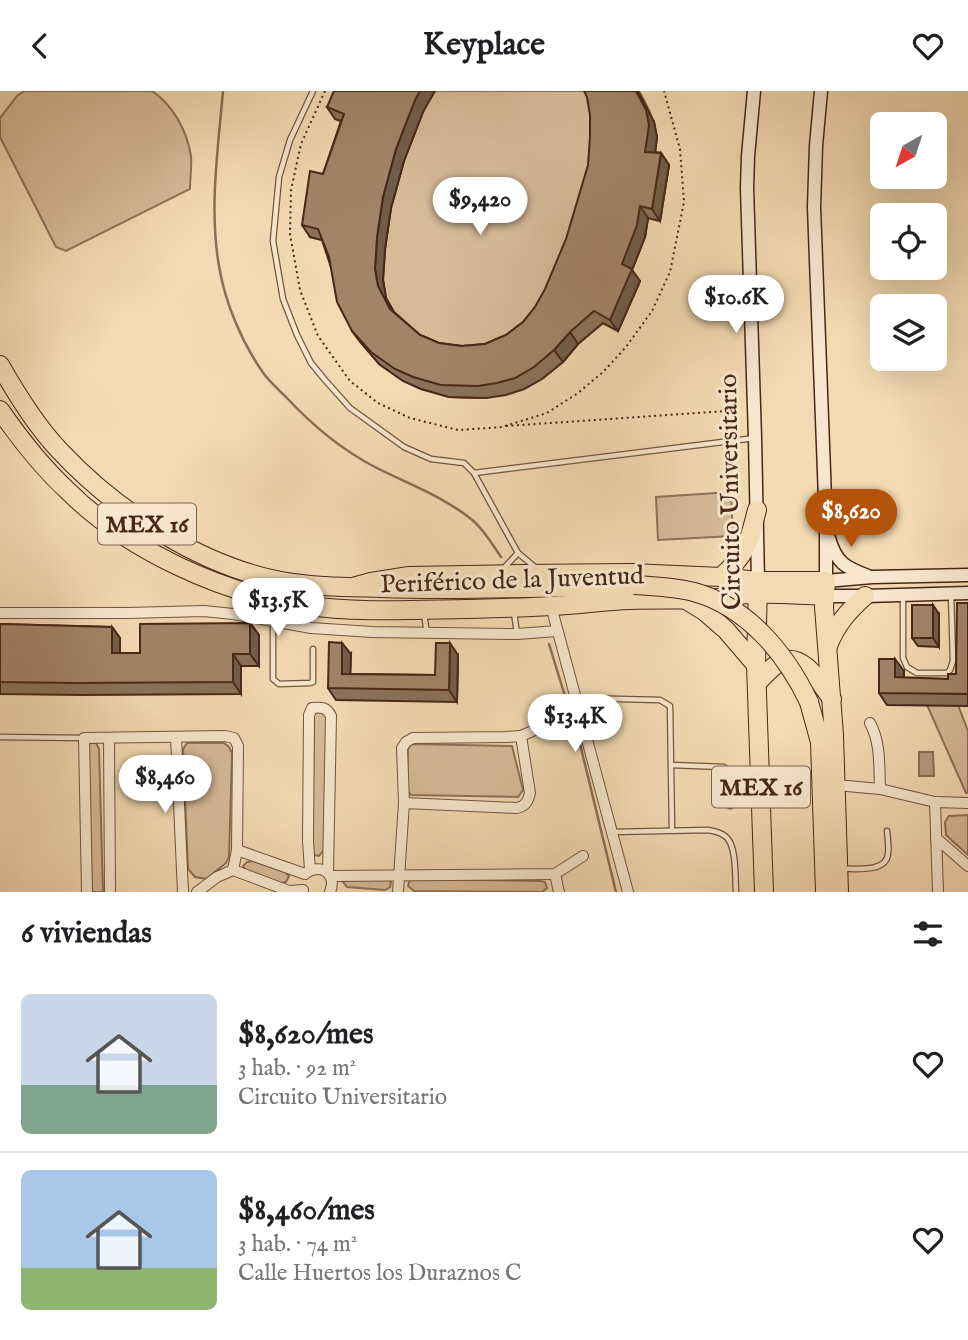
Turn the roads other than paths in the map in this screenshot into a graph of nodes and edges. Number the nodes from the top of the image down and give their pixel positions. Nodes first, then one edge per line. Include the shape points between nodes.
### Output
1 (313, 91) edge
2 (754, 91) edge
3 (821, 91) edge
4 (0, 365) edge
5 (0, 410) edge
6 (755, 438) junction
7 (474, 473) junction
8 (757, 510) junction
9 (826, 525) junction
10 (518, 553) junction
11 (507, 571) junction
12 (546, 574) junction
13 (685, 575) junction
14 (968, 575) edge
15 (722, 577) junction
16 (872, 577) junction
17 (353, 587) junction
18 (758, 587) junction
19 (825, 588) junction
20 (950, 593) junction
21 (968, 593) edge
22 (903, 594) junction
23 (865, 596) junction
24 (688, 599) junction
25 (551, 606) junction
26 (513, 608) junction
27 (423, 610) junction
28 (0, 613) edge
29 (273, 622) junction
30 (557, 631) junction
31 (427, 633) junction
32 (517, 634) junction
33 (828, 646) junction
34 (313, 649) dead end
35 (757, 674) junction
36 (576, 698) junction
37 (832, 711) junction
38 (870, 723) dead end
39 (546, 725) dead end
40 (521, 736) junction
41 (0, 737) edge
42 (176, 737) junction
43 (84, 738) junction
44 (108, 738) junction
45 (671, 765) junction
46 (836, 785) junction
47 (880, 789) junction
48 (935, 802) junction
49 (404, 803) junction
50 (968, 803) edge
51 (730, 806) dead end
52 (672, 830) junction
53 (887, 831) dead end
54 (611, 832) junction
55 (936, 838) junction
56 (237, 850) junction
57 (583, 856) dead end
58 (968, 866) edge
59 (839, 869) junction
60 (233, 870) junction
61 (308, 872) junction
62 (329, 874) junction
63 (555, 874) junction
64 (399, 875) junction
65 (304, 891) edge
66 (87, 892) edge
67 (110, 892) edge
68 (183, 892) edge
69 (197, 892) edge
70 (333, 892) edge
71 (398, 892) edge
72 (559, 892) edge
73 (628, 892) edge
74 (736, 892) edge
75 (764, 892) edge
76 (825, 892) edge
77 (839, 892) edge
78 (938, 892) edge

1 - 7 lane via 279,177 274,241 283,299 297,335 311,363 350,408 404,447 431,459 464,463
2 - 6 main road, Circuito Universitario / MEX 16 via 747,188
3 - 9 main road, MEX 16 via 814,207
4 - 17 highway, Periférico de la Juventud / MEX 16 via 33,419 59,450 108,497 143,521 183,545 243,570 310,585
5 - 27 highway, Periférico de la Juventud / MEX 16 via 69,493 109,526 185,569 223,586 302,605
6 - 7 lane
6 - 8 main road, Circuito Universitario / MEX 16
7 - 10 lane
8 - 15 highway via 743,554
8 - 18 main road, Circuito Universitario / MEX 16
9 - 16 main road via 841,562
9 - 19 main road, MEX 16
10 - 11 lane
10 - 12 lane
11 - 12 highway, MEX 16
11 - 17 highway, MEX 16 via 409,576
12 - 13 highway, MEX 16
13 - 15 highway, MEX 16
13 - 24 highway via 690,583
14 - 16 main road
15 - 18 highway, MEX 16
16 - 19 main road
17 - 76 highway, bridge via 634,585 697,593 733,611 770,642 809,702 820,742
18 - 19 highway, MEX 16
18 - 24 highway, Periférico de la Juventud / MEX 16, bridge via 711,599
18 - 35 highway, Circuito Universitario / MEX 16
19 - 23 main road
19 - 33 highway, MEX 16
20 - 21 main road
20 - 22 main road
20 - 22 lane via 953,665 947,673 934,674 912,671 903,658
22 - 23 main road
23 - 33 highway via 834,630
24 - 25 highway, Periférico de la Juventud / MEX 16
24 - 35 highway via 726,629
25 - 26 highway, Periférico de la Juventud / MEX 16
25 - 30 street
26 - 27 highway, Periférico de la Juventud / MEX 16
26 - 32 lane
27 - 31 lane
28 - 29 street via 204,611
29 - 31 street
29 - 34 lane via 275,682 313,682
30 - 32 street
30 - 36 street
31 - 32 street
33 - 37 highway, MEX 16
35 - 37 highway via 792,660 809,669
35 - 75 highway, Circuito Universitario / MEX 16
36 - 45 lane via 667,703 671,709
36 - 54 street
37 - 46 highway, MEX 16
38 - 47 street via 877,737
39 - 40 street
40 - 49 street via 412,737 402,748
40 - 49 street via 530,793 524,806
41 - 43 lane
42 - 44 street
42 - 56 street via 234,738 238,746
42 - 68 street
43 - 44 street
43 - 66 street
44 - 67 street
45 - 51 lane via 727,769
45 - 52 lane
46 - 47 street
46 - 59 highway, MEX 16
47 - 48 street
48 - 50 street
48 - 55 street
49 - 64 street
52 - 54 lane
52 - 74 lane via 708,831 728,838
53 - 59 lane via 885,863
54 - 73 street
55 - 58 street
55 - 78 street
56 - 60 street
56 - 61 street
57 - 63 street
59 - 77 highway, MEX 16
60 - 65 street via 289,891
60 - 69 street
61 - 62 street via 320,869
61 - 62 street via 309,715 312,708 321,708 331,716
61 - 65 street via 302,881
62 - 64 street
62 - 70 street
63 - 64 street
63 - 72 street
64 - 71 street

